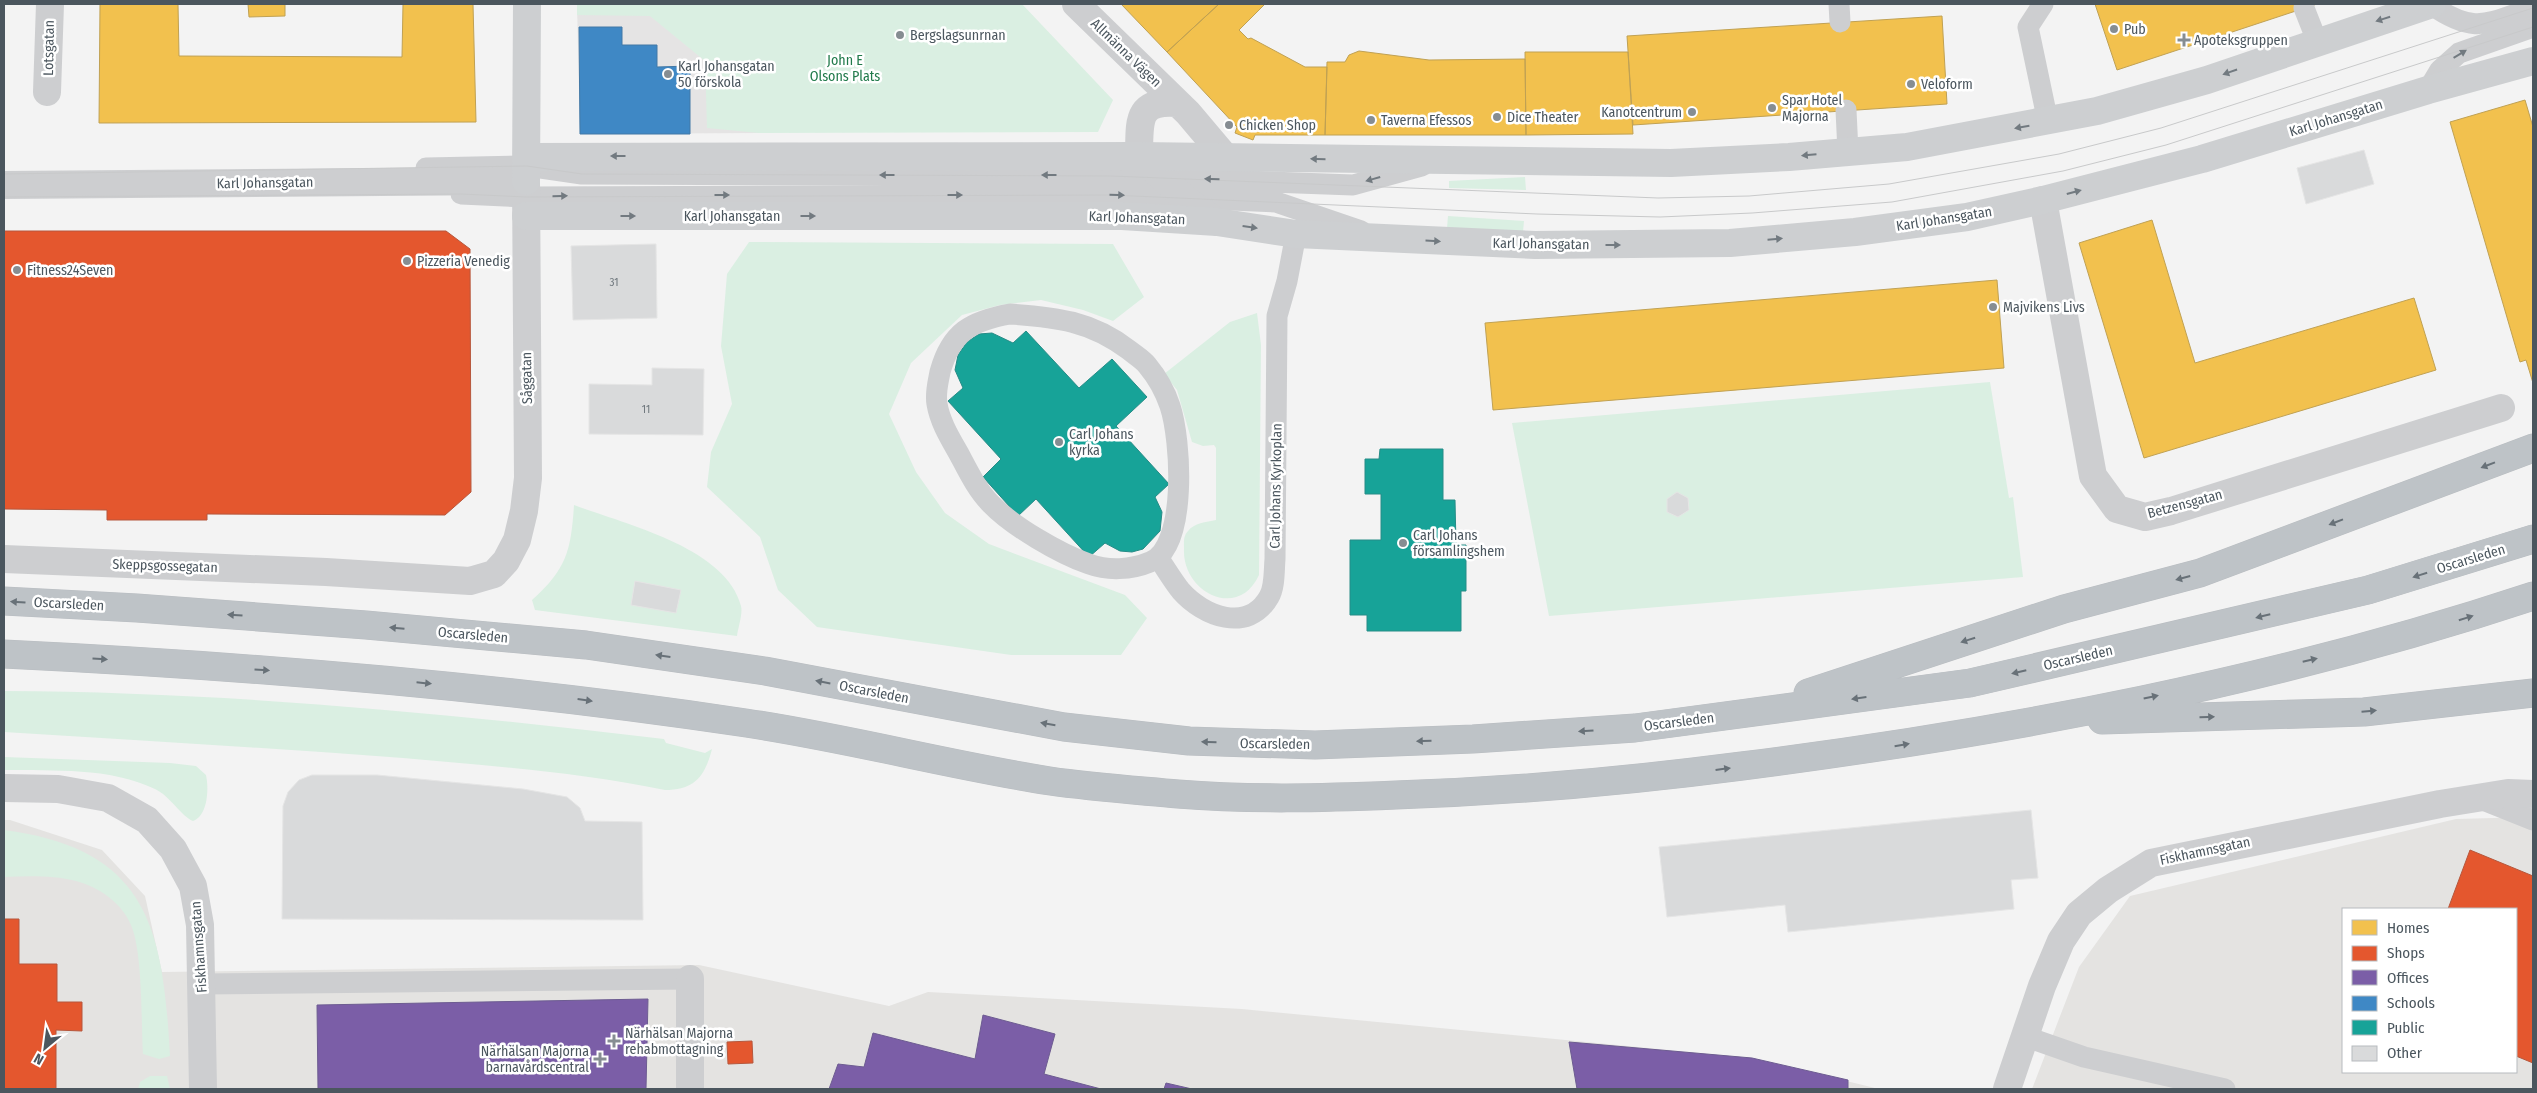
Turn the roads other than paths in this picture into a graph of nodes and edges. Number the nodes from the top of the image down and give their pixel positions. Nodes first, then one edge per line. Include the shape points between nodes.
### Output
1 (50, 4) edge
2 (527, 4) edge
3 (1076, 4) edge
4 (2043, 4) edge
5 (2431, 4) edge
6 (2304, 8) dead end
7 (2533, 8) edge
8 (2533, 27) edge
9 (2317, 41) junction
10 (2533, 60) edge
11 (2428, 90) junction
12 (48, 92) dead end
13 (1177, 103) junction
14 (1846, 110) dead end
15 (2048, 122) junction
16 (1848, 152) junction
17 (1139, 156) junction
18 (1226, 158) junction
19 (1437, 161) junction
20 (4, 174) edge
21 (1164, 178) junction
22 (526, 183) junction
23 (4, 185) edge
24 (4, 197) edge
25 (1184, 198) junction
26 (2043, 200) junction
27 (1217, 222) junction
28 (1296, 234) junction
29 (1384, 239) junction
30 (2501, 408) dead end
31 (2533, 448) edge
32 (2533, 539) edge
33 (4, 559) edge
34 (1158, 559) junction
35 (326, 572) joint
36 (2533, 596) edge
37 (4, 601) edge
38 (4, 654) edge
39 (2533, 693) edge
40 (1749, 713) junction
41 (2035, 722) junction
42 (4, 788) edge
43 (2533, 794) edge
44 (2478, 798) junction
45 (2533, 820) edge
46 (690, 979) joint
47 (202, 984) junction
48 (2024, 1036) junction
49 (203, 1089) edge
50 (690, 1089) edge
51 (2007, 1089) edge
52 (2225, 1089) edge

1 - 12 street, Lotsgatan
2 - 22 street, Såggatan
3 - 13 street, Allmänna Vägen
4 - 15 lane via 2028,27
5 - 7 lane via 2452,19 2482,25
5 -> 9 street, Karl Johansgatan
6 - 9 lane
11 -> 8 lane via 2440,70 2459,53
9 -> 15 street, Karl Johansgatan via 2207,80
10 - 11 street, Karl Johansgatan
26 -> 11 street, Karl Johansgatan via 2202,159
13 - 17 street, Allmänna Vägen via 1153,104 1143,113
13 - 18 street, Allmänna Vägen
14 - 16 lane
15 -> 16 street, Karl Johansgatan via 1907,147
16 -> 19 street, Karl Johansgatan via 1671,163
17 - 18 street, Karl Johansgatan
17 - 21 street
17 -> 22 street, Karl Johansgatan
19 -> 18 street, Karl Johansgatan
19 -> 21 lane via 1353,185
20 - 22 lane
21 -> 22 lane via 582,174
21 - 25 street
22 - 23 street, Karl Johansgatan
22 - 24 lane via 461,194
22 -> 25 lane
22 -> 27 street, Karl Johansgatan
22 - 35 street, Såggatan via 528,478 517,540 506,561 494,574 470,581
25 - 27 street
25 - 29 lane via 1276,202
29 -> 26 street, Karl Johansgatan via 1535,246 1730,243 1967,217
26 - 30 street, Betzensgatan via 2094,476 2117,509 2145,517 2171,511
27 -> 28 street, Karl Johansgatan
28 - 29 street, Karl Johansgatan
28 - 34 lane, Carl Johans Kyrkoplan via 1277,316 1275,558 1270,596 1260,608 1245,616 1231,619 1216,616 1181,591
31 -> 40 highway via 2200,573 2064,609
32 -> 40 highway, Oscarsleden via 2368,590 1970,683
33 - 35 street, Skeppsgossegatan
34 - 34 lane via 1123,569 1089,564 1042,541 991,504 969,474 943,425 937,404 936,387 943,361 959,334 988,318 1010,314 1045,316 1091,327 1112,336 1146,364 1165,394 1177,440 1176,515 1169,542
41 -> 36 highway via 2370,646
40 -> 37 highway, Oscarsleden via 1635,728 1473,739 1315,745 1189,742 1064,727 764,671 586,645 256,617
38 -> 41 highway via 363,677 576,699 755,724 1052,781 1182,794 1296,799 1474,793 1633,780 1868,750
41 -> 39 highway via 2364,712
42 - 47 street, Fiskhamnsgatan via 58,789 108,798 147,820 173,849 193,886 200,925
43 - 44 street, Fiskhamnsgatan via 2508,793
44 - 45 lane
44 - 48 street, Fiskhamnsgatan via 2151,863 2108,890 2079,914 2061,942
46 - 47 lane
46 - 50 street
47 - 49 street, Fiskhamnsgatan
48 - 51 street, Fiskhamnsgatan
48 - 52 lane via 2084,1057

